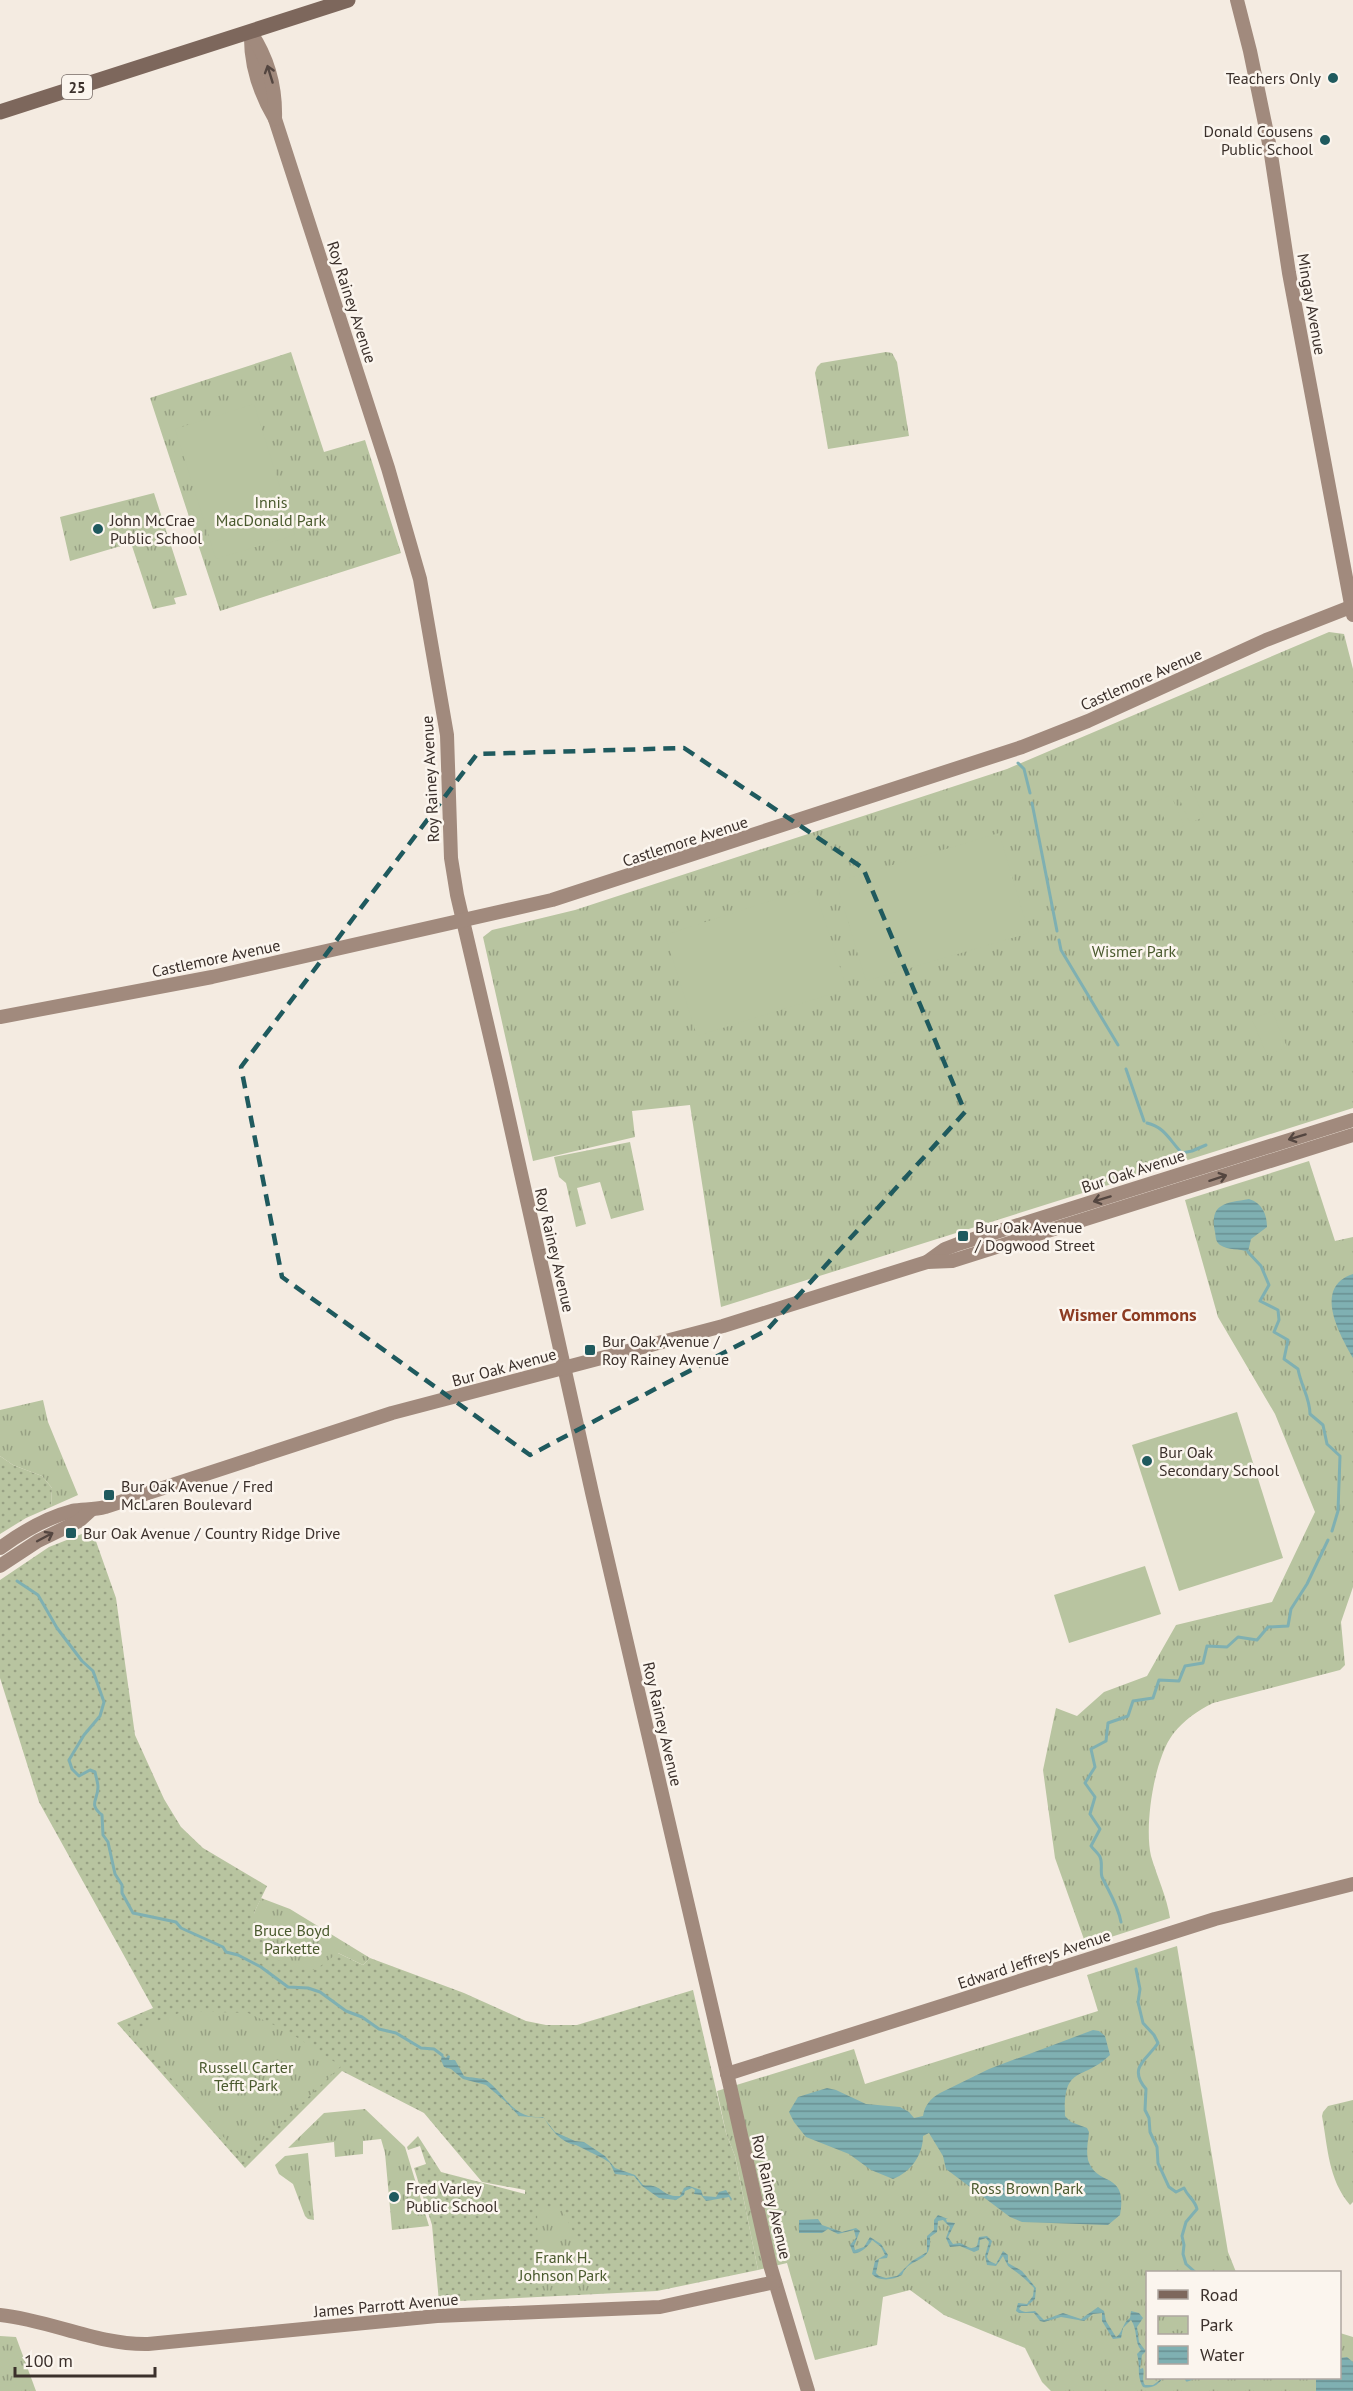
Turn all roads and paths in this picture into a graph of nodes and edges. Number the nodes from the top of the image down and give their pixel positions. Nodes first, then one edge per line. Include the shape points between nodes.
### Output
1 (348, 0) edge
2 (1237, 0) edge
3 (251, 33) junction
4 (0, 112) edge
5 (1352, 609) edge
6 (464, 921) junction
7 (0, 1017) edge
8 (1353, 1120) edge
9 (1353, 1135) edge
10 (927, 1262) junction
11 (566, 1368) junction
12 (91, 1510) junction
13 (0, 1548) edge
14 (0, 1566) edge
15 (1353, 1884) edge
16 (727, 2074) junction
17 (775, 2282) junction
18 (0, 2314) edge
19 (808, 2391) edge

1 - 3 main road, 25
2 - 5 street, Mingay Avenue via 1268,139
3 - 4 main road, 25
3 - 6 street, Roy Rainey Avenue via 262,50 276,96 275,119 419,575 447,735 451,858
5 - 6 street, Castlemore Avenue via 1266,640 1088,721 980,762 571,895
6 - 7 street, Castlemore Avenue via 212,977
6 - 11 street, Roy Rainey Avenue
8 -> 10 street, Bur Oak Avenue via 958,1244
10 -> 9 street, Bur Oak Avenue via 952,1261
10 - 11 street, Bur Oak Avenue via 723,1326
11 - 12 street, Bur Oak Avenue via 369,1420
11 - 16 street, Roy Rainey Avenue
12 - 13 street, Bur Oak Avenue via 74,1510 55,1517
14 -> 12 street, Bur Oak Avenue via 38,1540 79,1521
15 - 16 street, Edward Jeffreys Avenue via 1215,1919
16 - 17 street, Roy Rainey Avenue
17 - 18 street, James Parrott Avenue via 660,2307 437,2316 148,2344 113,2342
17 - 19 street, Roy Rainey Avenue

